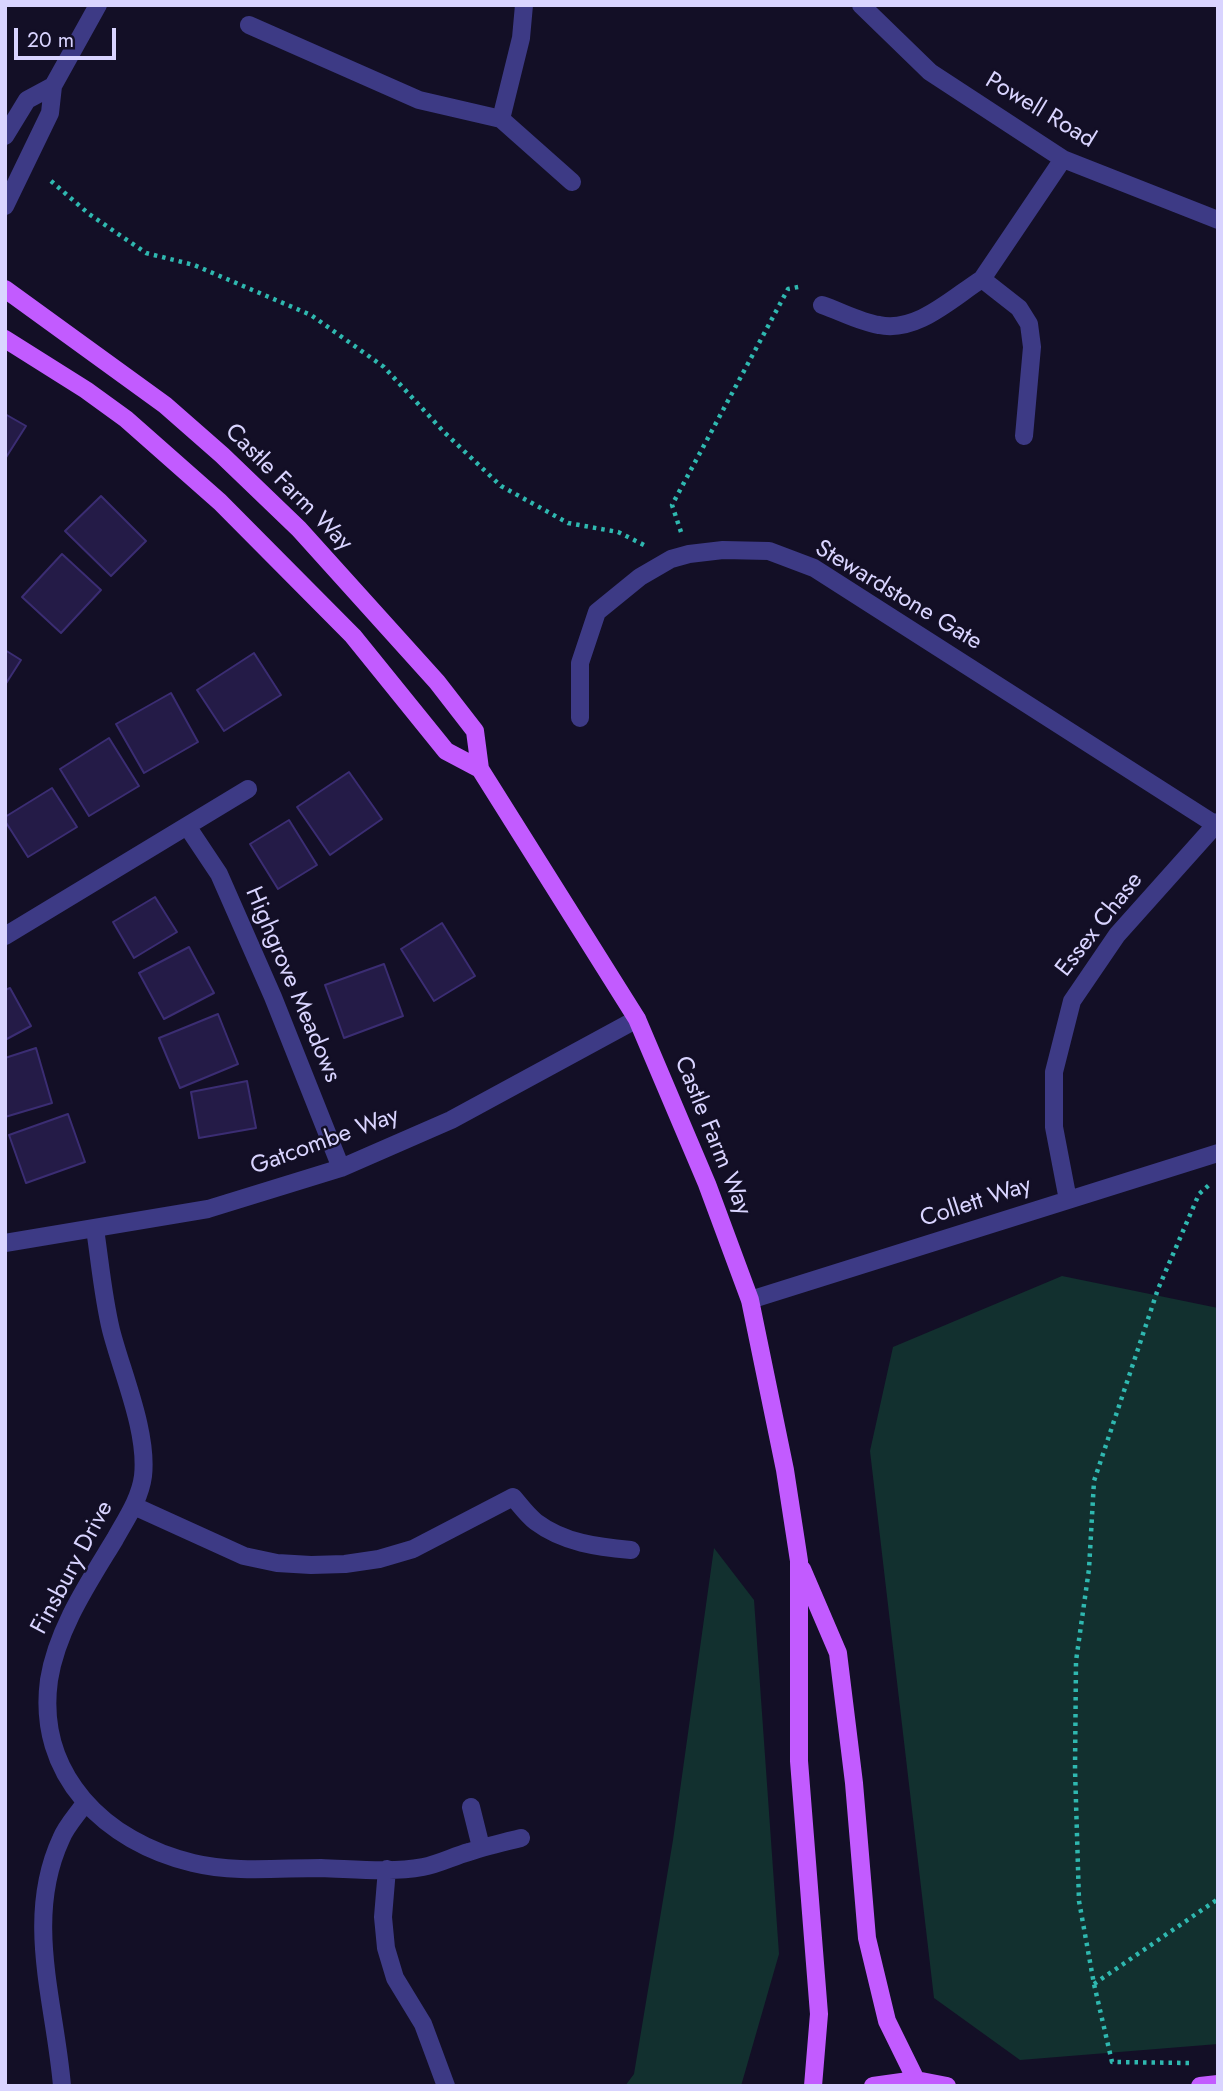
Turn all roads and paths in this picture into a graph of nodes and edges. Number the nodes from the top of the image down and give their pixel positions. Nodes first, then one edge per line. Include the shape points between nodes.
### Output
1 (98, 5) edge
2 (524, 5) edge
3 (861, 5) edge
4 (249, 25) dead end
5 (53, 86) junction
6 (501, 119) junction
7 (5, 136) edge
8 (1063, 159) junction
9 (51, 181) dead end
10 (572, 182) dead end
11 (5, 206) edge
12 (1218, 220) edge
13 (982, 279) junction
14 (810, 285) dead end
15 (5, 289) edge
16 (822, 304) dead end
17 (5, 339) edge
18 (1024, 436) dead end
19 (689, 554) junction
20 (671, 559) junction
21 (580, 718) dead end
22 (480, 769) junction
23 (248, 789) dead end
24 (1217, 823) edge
25 (187, 826) junction
26 (5, 936) edge
27 (637, 1019) junction
28 (1214, 1154) edge
29 (341, 1168) junction
30 (1068, 1200) junction
31 (95, 1229) junction
32 (5, 1243) edge
33 (750, 1300) junction
34 (134, 1506) junction
35 (631, 1550) dead end
36 (799, 1562) junction
37 (85, 1803) junction
38 (471, 1807) dead end
39 (521, 1838) dead end
40 (481, 1847) junction
41 (387, 1869) junction
42 (1218, 1899) edge
43 (1094, 1984) junction
44 (1192, 2063) dead end
45 (916, 2080) junction
46 (1218, 2084) edge
47 (445, 2085) edge
48 (62, 2086) edge
49 (813, 2086) edge
50 (873, 2086) edge
51 (947, 2086) edge
52 (1200, 2086) edge

1 - 5 street
2 - 6 street via 521,38
3 - 8 street, Powell Road via 930,72
4 - 6 street via 419,100
5 - 7 street via 27,100
5 - 11 street via 50,113
6 - 10 street
8 - 12 street, Powell Road
8 - 13 street
9 - 20 path via 146,253 194,265 310,315 384,367 501,486 568,523 618,532
13 - 16 street via 918,322 900,327 879,325
13 - 18 street via 1018,308 1029,324 1032,347
14 - 19 path via 788,289 672,506
15 - 22 main road, Castle Farm Way via 165,405 299,529 437,682 475,731
17 - 22 main road, Castle Farm Way via 126,419 220,502 353,636 446,751
19 - 20 street, Stewardstone Gate
19 - 24 street, Stewardstone Gate via 769,551 814,568
20 - 21 street, Stewardstone Gate via 597,612 580,663
22 - 27 main road, Castle Farm Way
23 - 25 street
24 - 30 street, Essex Chase via 1117,935 1072,1001 1054,1072 1054,1127
25 - 26 street
25 - 29 street, Highgrove Meadows via 219,874
27 - 29 street, Gatcombe Way via 451,1120
27 - 33 main road, Castle Farm Way
28 - 30 street, Collett Way
28 - 43 path via 1218,1178 1199,1194 1158,1289 1094,1481 1076,1661 1075,1769 1079,1901
29 - 31 street, Gatcombe Way via 208,1209
30 - 33 street, Collett Way
31 - 32 street, Gatcombe Way
31 - 34 street, Finsbury Drive via 110,1326 143,1443 143,1477
33 - 36 main road, Castle Farm Way
34 - 35 street via 244,1556 277,1563 345,1564 379,1559 412,1549 513,1497 534,1521 551,1531 580,1544
34 - 37 street, Finsbury Drive via 75,1607 50,1678 53,1744 71,1785
36 - 45 main road via 838,1653 867,1938 887,2021
36 - 49 main road via 799,1761 819,2014
37 - 41 street, Finsbury Drive via 118,1831 193,1863 231,1868
37 - 48 street via 62,1836 43,1900 43,1956
38 - 40 street
39 - 40 street, Finsbury Drive
40 - 41 street, Finsbury Drive via 424,1867
41 - 47 street via 386,1948 395,1978 423,2024
42 - 43 path
43 - 44 path via 1112,2062
45 - 50 main road
45 - 51 main road
46 - 52 main road

